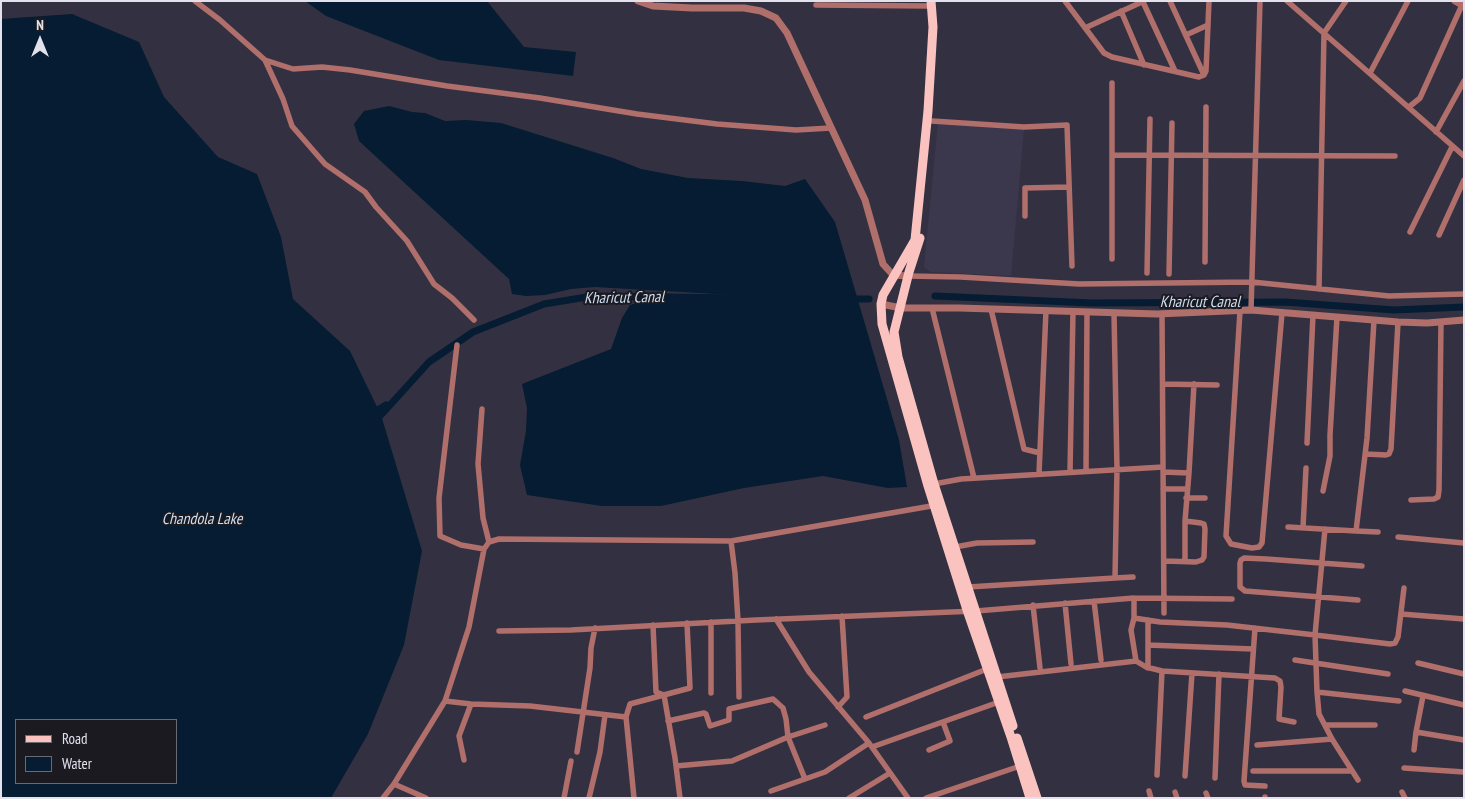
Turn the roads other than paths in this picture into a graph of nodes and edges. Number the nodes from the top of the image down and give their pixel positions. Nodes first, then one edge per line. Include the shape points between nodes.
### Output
1 (195, 1) edge
2 (638, 1) edge
3 (1065, 1) edge
4 (1170, 1) edge
5 (1209, 1) edge
6 (1260, 1) edge
7 (1287, 1) edge
8 (1346, 1) edge
9 (1408, 1) edge
10 (1143, 2) edge
11 (933, 3) edge
12 (1460, 4) edge
13 (816, 5) dead end
14 (1121, 11) junction
15 (1208, 25) junction
16 (1085, 28) junction
17 (1324, 33) junction
18 (1186, 36) junction
19 (265, 60) junction
20 (1144, 65) junction
21 (1175, 71) junction
22 (1370, 73) junction
23 (1204, 75) junction
24 (1464, 81) edge
25 (1112, 83) dead end
26 (1206, 107) dead end
27 (1409, 108) junction
28 (1150, 119) dead end
29 (932, 121) junction
30 (1172, 123) dead end
31 (831, 128) junction
32 (1436, 132) junction
33 (1452, 146) junction
34 (1113, 155) junction
35 (1149, 155) junction
36 (1171, 155) junction
37 (1206, 155) junction
38 (1256, 156) junction
39 (1321, 156) junction
40 (1396, 156) dead end
41 (1464, 156) edge
42 (1464, 180) edge
43 (1069, 187) junction
44 (1025, 216) dead end
45 (1410, 232) dead end
46 (1439, 235) dead end
47 (1112, 260) dead end
48 (1205, 262) dead end
49 (1072, 266) dead end
50 (1148, 273) dead end
51 (1169, 274) dead end
52 (893, 276) junction
53 (908, 276) junction
54 (1252, 282) junction
55 (1319, 289) junction
56 (1464, 294) edge
57 (881, 304) junction
58 (901, 308) junction
59 (932, 308) junction
60 (991, 309) junction
61 (1046, 310) junction
62 (1251, 310) junction
63 (1072, 311) junction
64 (1240, 311) junction
65 (1087, 312) junction
66 (1114, 313) junction
67 (1282, 313) junction
68 (1162, 314) junction
69 (1313, 315) junction
70 (1337, 317) junction
71 (474, 320) dead end
72 (1374, 320) junction
73 (1464, 320) edge
74 (1398, 322) junction
75 (1440, 322) junction
76 (457, 345) dead end
77 (1163, 384) junction
78 (1194, 384) junction
79 (1216, 385) dead end
80 (482, 409) dead end
81 (1307, 443) dead end
82 (1040, 453) junction
83 (1366, 454) junction
84 (1306, 468) dead end
85 (1118, 469) junction
86 (1163, 470) junction
87 (1086, 471) junction
88 (1070, 472) junction
89 (1189, 473) junction
90 (1039, 474) junction
91 (974, 478) junction
92 (934, 484) junction
93 (1163, 489) junction
94 (1187, 489) junction
95 (1323, 491) dead end
96 (1186, 498) junction
97 (1205, 498) dead end
98 (1410, 500) dead end
99 (938, 505) junction
100 (1185, 521) junction
101 (1288, 527) dead end
102 (1303, 528) junction
103 (1325, 529) junction
104 (1356, 531) junction
105 (1378, 532) dead end
106 (1398, 537) dead end
107 (730, 541) junction
108 (489, 542) junction
109 (1033, 542) dead end
110 (1464, 543) edge
111 (955, 547) junction
112 (484, 549) junction
113 (1164, 561) junction
114 (1185, 561) junction
115 (1322, 562) junction
116 (1362, 566) dead end
117 (1133, 577) dead end
118 (1115, 578) junction
119 (968, 586) junction
120 (1404, 588) dead end
121 (1319, 596) junction
122 (1134, 598) junction
123 (1164, 598) junction
124 (1232, 599) dead end
125 (1358, 600) dead end
126 (1094, 601) junction
127 (1065, 602) junction
128 (1033, 605) junction
129 (971, 610) junction
130 (1164, 613) dead end
131 (1401, 614) junction
132 (842, 616) junction
133 (1134, 618) junction
134 (776, 619) junction
135 (1148, 620) junction
136 (1464, 620) edge
137 (738, 621) junction
138 (711, 622) junction
139 (687, 623) junction
140 (653, 625) junction
141 (595, 628) junction
142 (1254, 628) junction
143 (499, 631) dead end
144 (1316, 635) junction
145 (1148, 645) junction
146 (1253, 649) junction
147 (1101, 660) dead end
148 (1295, 660) dead end
149 (1136, 661) junction
150 (1316, 663) junction
151 (1418, 663) dead end
152 (1071, 664) dead end
153 (1040, 668) dead end
154 (1148, 668) junction
155 (987, 669) junction
156 (1162, 671) junction
157 (1192, 673) junction
158 (1219, 674) junction
159 (1388, 674) dead end
160 (1464, 674) edge
161 (1250, 676) junction
162 (997, 677) junction
163 (1405, 691) dead end
164 (1317, 692) junction
165 (711, 693) dead end
166 (664, 695) junction
167 (1423, 696) junction
168 (739, 697) dead end
169 (445, 701) junction
170 (1400, 701) dead end
171 (998, 702) junction
172 (470, 704) junction
173 (1464, 705) edge
174 (838, 707) junction
175 (582, 712) junction
176 (606, 715) junction
177 (626, 717) junction
178 (866, 717) dead end
179 (668, 721) junction
180 (943, 722) junction
181 (1294, 722) dead end
182 (825, 725) dead end
183 (1325, 725) junction
184 (1375, 725) dead end
185 (1416, 732) junction
186 (788, 737) junction
187 (1332, 739) junction
188 (1464, 740) edge
189 (1257, 744) dead end
190 (871, 745) junction
191 (929, 750) dead end
192 (1414, 750) dead end
193 (577, 752) dead end
194 (464, 760) dead end
195 (571, 760) dead end
196 (1023, 765) junction
197 (676, 766) junction
198 (1404, 768) dead end
199 (1352, 771) junction
200 (1253, 772) dead end
201 (1464, 772) edge
202 (890, 773) junction
203 (1157, 774) dead end
204 (1186, 776) dead end
205 (1215, 778) dead end
206 (805, 779) junction
207 (1358, 780) dead end
208 (394, 784) junction
209 (1265, 786) dead end
210 (771, 791) dead end
211 (383, 798) edge
212 (426, 798) edge
213 (564, 798) edge
214 (589, 798) edge
215 (634, 798) edge
216 (680, 798) edge
217 (849, 798) edge
218 (908, 798) edge
219 (926, 798) edge
220 (1030, 798) edge
221 (1036, 798) edge

1 - 19 street
2 - 31 street via 653,6 761,10 776,18 787,33
3 - 16 street
4 - 18 street
5 - 15 street
6 - 38 street
7 - 17 street
8 - 17 street
9 - 22 street
10 - 14 street
10 - 21 street
11 - 13 street
11 - 29 main road via 937,27
11 - 52 main road via 928,111 915,240
12 - 27 street via 1420,98
14 - 16 street
14 - 20 street
15 - 18 street
15 - 23 street
16 - 20 street via 1104,53
17 - 22 street
17 - 39 street
18 - 23 street
19 - 31 street via 293,69 322,67 350,70 708,123 796,130
19 - 71 street via 292,126 325,164 365,192 407,241 434,284
20 - 21 street
21 - 23 street via 1199,77
22 - 27 street
24 - 32 street
25 - 34 street
26 - 37 street
27 - 32 street
28 - 35 street
29 - 43 street via 1024,127 1067,126
29 - 53 main road via 920,240
30 - 36 street
31 - 52 street via 865,200 883,264
32 - 33 street
33 - 41 street
33 - 45 street
34 - 35 street
34 - 47 street
35 - 36 street
35 - 50 street
36 - 37 street
36 - 51 street
37 - 38 street
37 - 48 street
38 - 39 street
38 - 54 street
39 - 40 street
39 - 55 street
42 - 46 street
43 - 44 street via 1025,188
43 - 49 street
52 - 53 street
52 - 57 main road
53 - 54 street via 1079,284
53 - 58 main road
54 - 55 street
54 - 62 street
55 - 56 street via 1389,296
57 - 58 street
57 - 99 main road via 882,324 901,394
58 - 59 street
58 - 92 main road via 894,332 898,357
59 - 60 street
59 - 91 street
60 - 61 street
60 - 82 street via 1024,449
61 - 63 street
61 - 82 street
62 - 64 street
62 - 67 street
63 - 65 street
63 - 88 street
64 - 67 street via 1226,536 1230,544 1252,548 1262,543
64 - 68 street
65 - 66 street
65 - 87 street
66 - 68 street
66 - 85 street
67 - 69 street
68 - 77 street
69 - 70 street
69 - 81 street
70 - 72 street
70 - 95 street via 1330,456
72 - 74 street
72 - 83 street
73 - 75 street
74 - 75 street
74 - 83 street via 1391,449 1386,455
75 - 98 street via 1438,497
76 - 112 street via 439,498 440,536 461,545
77 - 78 street
77 - 86 street
78 - 79 street
78 - 89 street
80 - 108 street via 478,464 483,518
82 - 90 street
83 - 104 street
84 - 102 street
85 - 86 street
85 - 87 street
85 - 118 street
86 - 89 street
86 - 93 street
87 - 88 street
88 - 90 street
89 - 94 street
90 - 91 street
91 - 92 street
92 - 99 main road
93 - 94 street
93 - 113 street
94 - 96 street
96 - 97 street
96 - 100 street
99 - 107 street
99 - 111 main road
99 - 129 main road
100 - 114 street
100 - 114 street via 1201,522 1205,529 1204,557 1196,562
101 - 102 street
102 - 103 street
103 - 104 street
103 - 115 street
104 - 105 street
106 - 110 street
107 - 108 street via 499,539
107 - 137 street
108 - 112 street
109 - 111 street via 976,543
111 - 119 main road
112 - 169 street via 469,627
113 - 114 street
113 - 123 street
115 - 116 street
115 - 121 street
115 - 121 street via 1244,558 1240,563 1242,590
117 - 118 street
118 - 119 street
119 - 129 main road
120 - 131 street
121 - 125 street
121 - 144 street
122 - 123 street
122 - 126 street
122 - 133 street
123 - 124 street
123 - 130 street
126 - 127 street
126 - 147 street
127 - 128 street
127 - 152 street
128 - 129 street
128 - 153 street
129 - 132 street
129 - 155 main road
129 - 162 main road
131 - 136 street
131 - 144 street via 1395,643
132 - 134 street
132 - 174 street via 847,697
133 - 135 street
133 - 149 street via 1131,630
134 - 137 street
134 - 174 street via 809,672
135 - 142 street
135 - 145 street
137 - 138 street
137 - 168 street
138 - 139 street
138 - 165 street
139 - 140 street
139 - 166 street via 690,688
140 - 141 street
140 - 166 street via 656,692
141 - 143 street
141 - 175 street
142 - 144 street
142 - 146 street
144 - 150 street
145 - 146 street
145 - 154 street
146 - 161 street
148 - 150 street
149 - 154 street
149 - 162 street
150 - 159 street
150 - 164 street
151 - 160 street
154 - 156 street
155 - 171 main road
155 - 178 street
156 - 157 street
156 - 203 street
157 - 158 street
157 - 204 street
158 - 161 street
158 - 205 street
161 - 181 street via 1280,681 1279,719
161 - 209 street via 1244,781 1250,786
162 - 196 main road
163 - 167 street
164 - 170 street
164 - 183 street via 1319,714
166 - 177 street via 630,704
166 - 179 street
167 - 173 street
167 - 185 street
169 - 172 street
169 - 208 street
171 - 180 street
171 - 196 main road
172 - 175 street
172 - 194 street via 459,736
174 - 190 street
175 - 176 street
175 - 193 street
176 - 177 street
176 - 214 street
177 - 215 street
179 - 186 street via 704,712 710,726 729,720 729,708 773,699 783,708
179 - 197 street
180 - 190 street
180 - 191 street via 950,741
182 - 186 street
183 - 184 street
183 - 187 street
185 - 188 street
185 - 192 street
186 - 197 street via 732,761
186 - 206 street
187 - 189 street
187 - 199 street
190 - 202 street
190 - 206 street via 825,772
195 - 213 street
196 - 219 street
196 - 220 main road
196 - 221 main road
197 - 216 street
198 - 201 street
199 - 200 street
199 - 207 street
202 - 217 street
202 - 218 street
206 - 210 street
208 - 211 street
208 - 212 street

